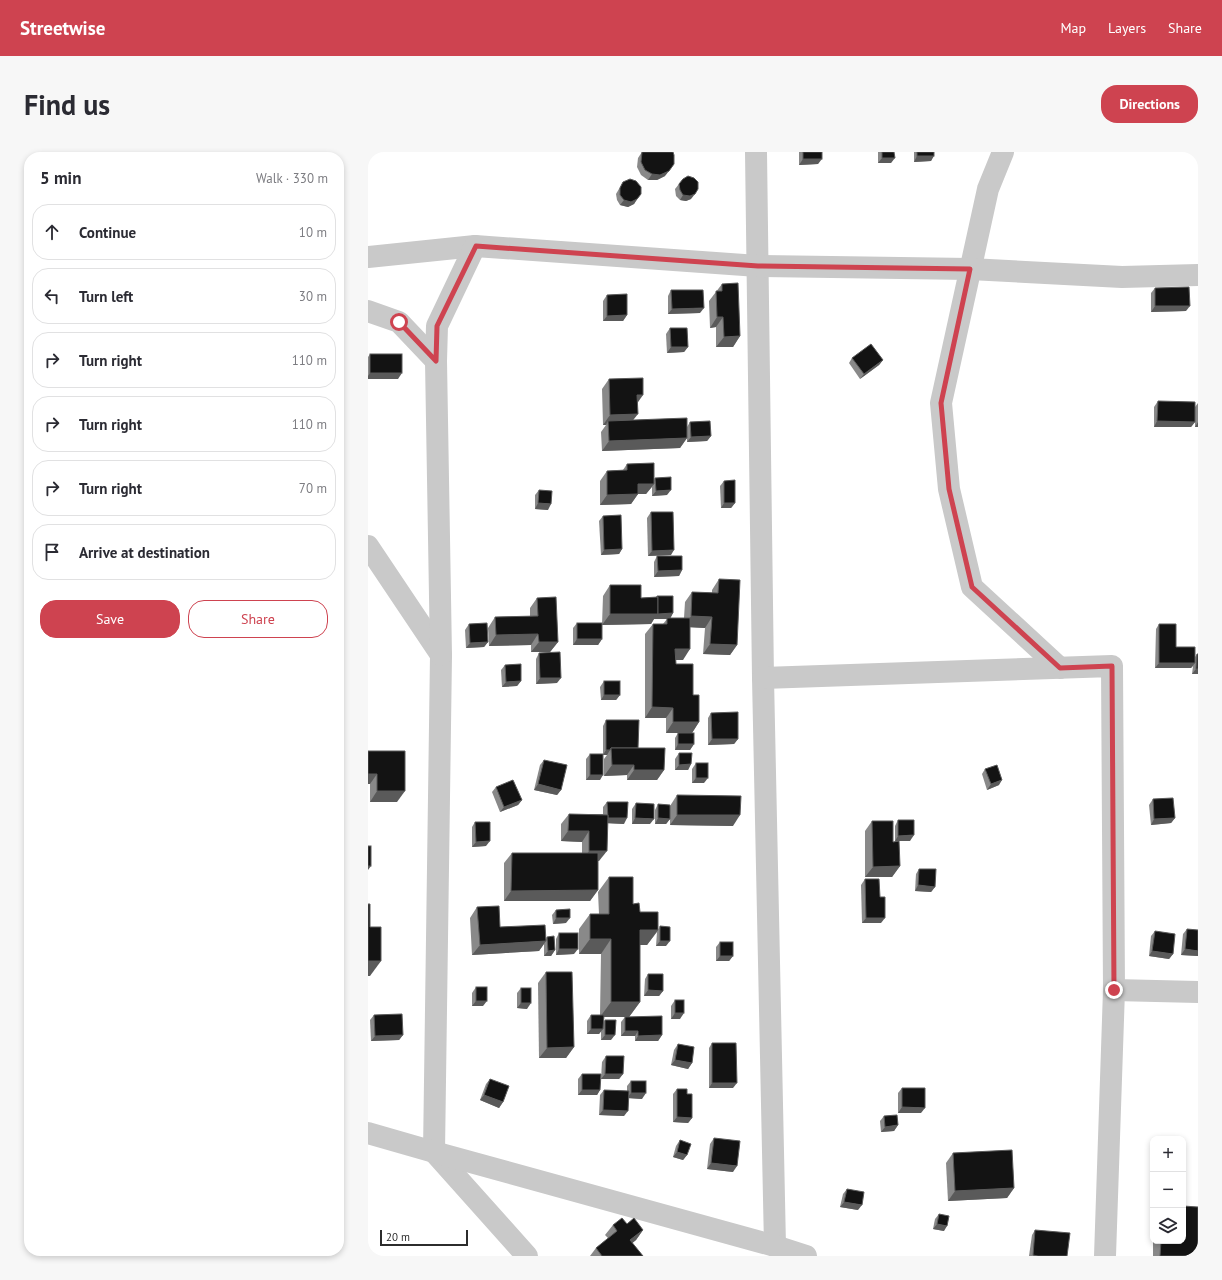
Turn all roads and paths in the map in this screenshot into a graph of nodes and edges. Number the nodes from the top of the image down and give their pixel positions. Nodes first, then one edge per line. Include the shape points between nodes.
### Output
1 (756, 152) edge
2 (1003, 152) edge
3 (476, 246) junction
4 (368, 258) edge
5 (758, 266) junction
6 (970, 269) junction
7 (1198, 276) edge
8 (368, 311) edge
9 (436, 361) junction
10 (368, 546) edge
11 (441, 655) junction
12 (1060, 668) junction
13 (763, 678) junction
14 (1114, 990) junction
15 (1198, 992) edge
16 (368, 1133) edge
17 (434, 1152) junction
18 (775, 1246) junction
19 (527, 1256) edge
20 (806, 1256) edge
21 (1105, 1256) edge

1 - 5 street
2 - 6 street via 988,189
3 - 4 street
3 - 5 street
3 - 9 street via 437,326
5 - 6 street
5 - 13 street
6 - 7 street via 1122,277
6 - 12 street via 941,403 949,489 972,587
8 - 9 street via 399,322
9 - 11 street
10 - 11 street
11 - 17 street
12 - 13 street
12 - 14 street via 1112,666
13 - 18 street
14 - 15 street
14 - 21 street
16 - 17 street
17 - 18 street
17 - 19 street
18 - 20 street

